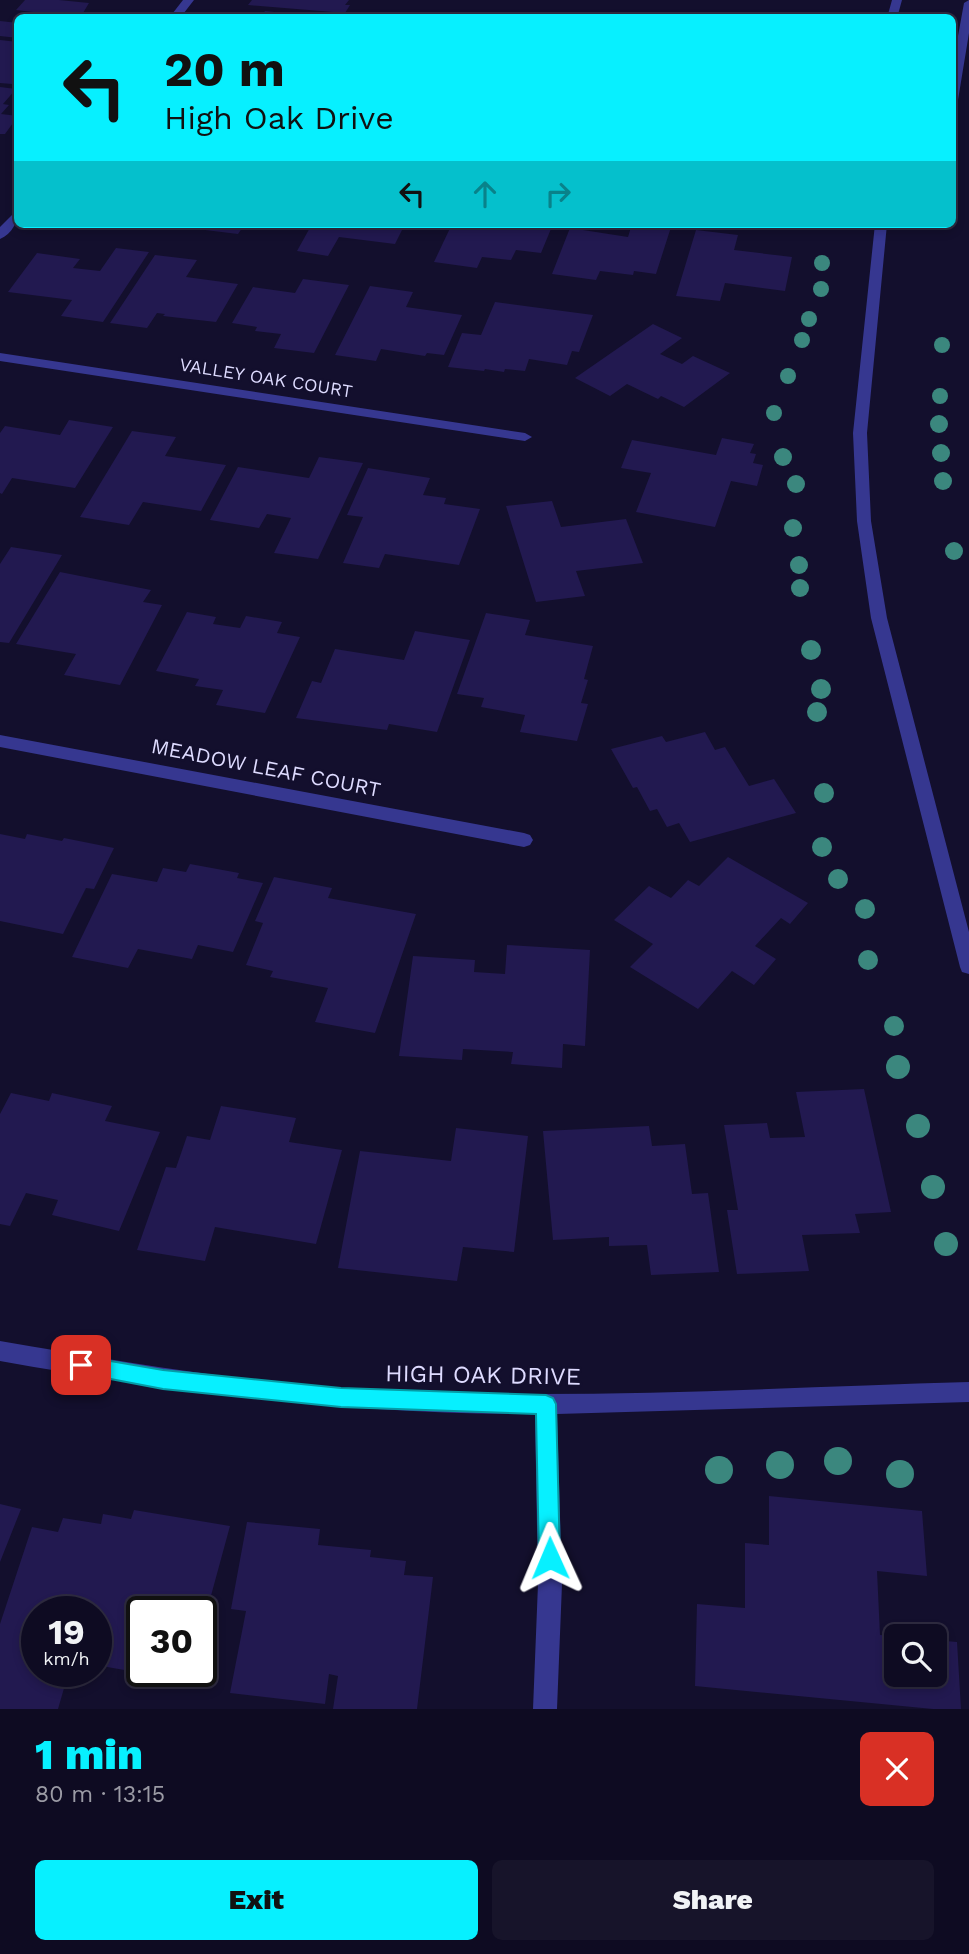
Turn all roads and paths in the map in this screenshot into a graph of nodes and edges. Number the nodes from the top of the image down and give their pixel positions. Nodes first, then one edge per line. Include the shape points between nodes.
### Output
1 (188, 0) edge
2 (969, 3) edge
3 (177, 14) edge
4 (956, 77) edge
5 (14, 218) edge
6 (881, 228) edge
7 (0, 235) edge
8 (0, 357) edge
9 (525, 437) dead end
10 (0, 741) edge
11 (524, 840) dead end
12 (969, 967) edge
13 (0, 1351) edge
14 (969, 1392) edge
15 (546, 1404) junction
16 (545, 1709) edge

1 - 3 street
2 - 4 street
5 - 7 street
6 - 12 street via 860,433 864,521 879,618
8 - 9 street, VALLEY OAK COURT
10 - 11 street, MEADOW LEAF COURT
13 - 15 street, HIGH OAK DRIVE via 163,1379 341,1398
14 - 15 street, HIGH OAK DRIVE
15 - 16 street via 550,1584

